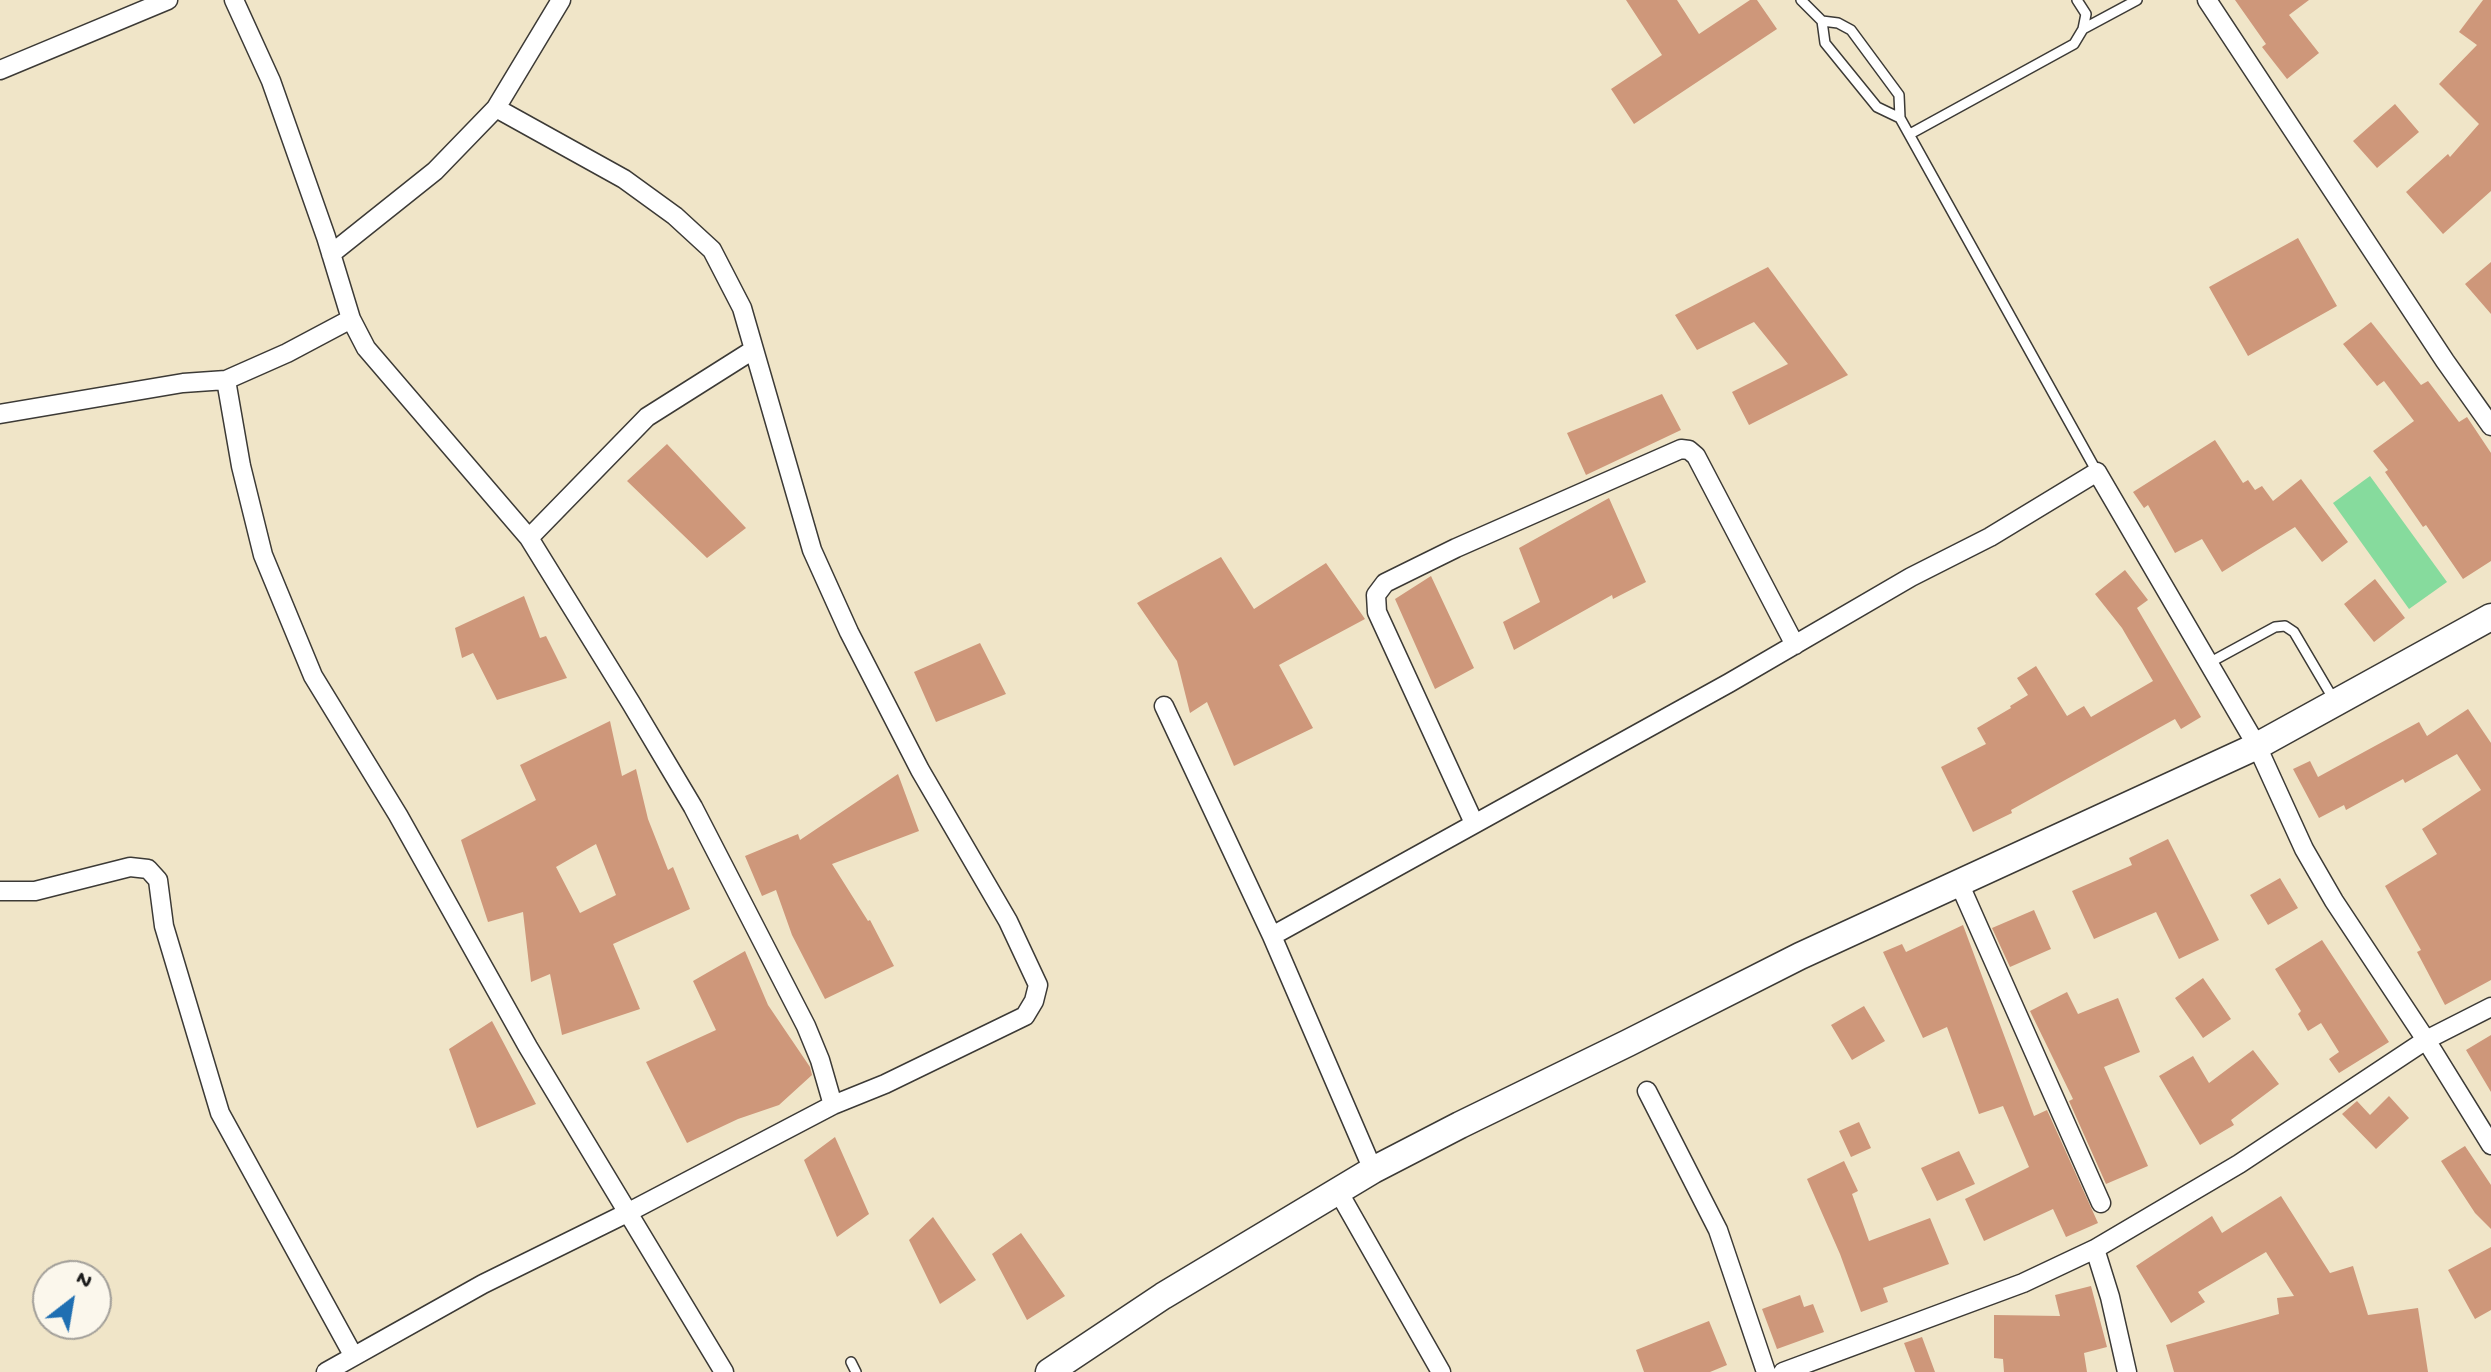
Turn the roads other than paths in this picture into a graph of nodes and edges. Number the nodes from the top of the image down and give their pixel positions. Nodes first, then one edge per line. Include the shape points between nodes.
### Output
1 (168, 0) edge
2 (234, 0) edge
3 (561, 0) edge
4 (1801, 0) edge
5 (2077, 0) edge
6 (2137, 0) edge
7 (2207, 0) edge
8 (1822, 21) junction
9 (2083, 29) junction
10 (0, 70) edge
11 (496, 108) junction
12 (1900, 118) junction
13 (1910, 134) junction
14 (331, 254) junction
15 (351, 319) junction
16 (753, 350) junction
17 (226, 380) junction
18 (0, 414) edge
19 (2491, 426) edge
20 (2097, 472) junction
21 (529, 538) junction
22 (2491, 617) edge
23 (1795, 645) junction
24 (2207, 664) junction
25 (2336, 702) junction
26 (1164, 706) dead end
27 (2257, 746) junction
28 (1474, 823) junction
29 (1959, 883) junction
30 (0, 891) edge
31 (1272, 936) junction
32 (2491, 1007) edge
33 (2426, 1040) junction
34 (1647, 1091) dead end
35 (833, 1105) junction
36 (2491, 1145) edge
37 (1373, 1170) junction
38 (1338, 1191) junction
39 (2101, 1203) dead end
40 (627, 1213) junction
41 (2095, 1249) junction
42 (353, 1355) junction
43 (851, 1362) dead end
44 (326, 1372) edge
45 (724, 1372) edge
46 (856, 1372) edge
47 (1049, 1372) edge
48 (1441, 1372) edge
49 (1766, 1372) edge
50 (1783, 1372) edge
51 (2127, 1372) edge

1 - 10 street
2 - 14 street via 271,81
3 - 11 street
4 - 8 lane
5 - 9 lane via 2086,14
6 - 9 lane
7 - 19 street
8 - 12 lane via 1825,43 1877,107
8 - 12 lane via 1851,30 1899,95
9 - 13 lane via 2074,44
11 - 14 street via 435,171
11 - 16 street via 624,179 712,250 742,308
12 - 13 lane
13 - 20 lane
14 - 15 street
15 - 17 street
15 - 21 street via 366,348
16 - 21 street via 647,417
16 - 35 street via 812,550 913,756 1008,921 1038,985 1025,1016
17 - 18 street
17 - 40 street via 263,555 313,676
20 - 23 street
20 - 24 street
21 - 35 street via 693,807 806,1026
22 - 25 main road
23 - 28 street
23 - 28 street via 1689,450 1681,449 1385,583 1376,595 1377,612
24 - 25 lane via 2285,626 2294,632
24 - 27 street
25 - 27 main road
26 - 31 street
27 - 29 main road
27 - 33 street via 2304,849
28 - 31 street
29 - 37 main road via 1786,963
29 - 39 street
30 - 42 street via 35,891 130,867 148,869 158,880 164,926 220,1113
31 - 37 street
32 - 33 street
33 - 36 street
33 - 41 street via 2239,1164
34 - 49 street via 1718,1230
35 - 40 street
37 - 38 main road
38 - 47 main road
38 - 48 street
40 - 42 street
40 - 45 street
41 - 50 street via 2023,1283
41 - 51 street
42 - 44 street
43 - 46 lane

